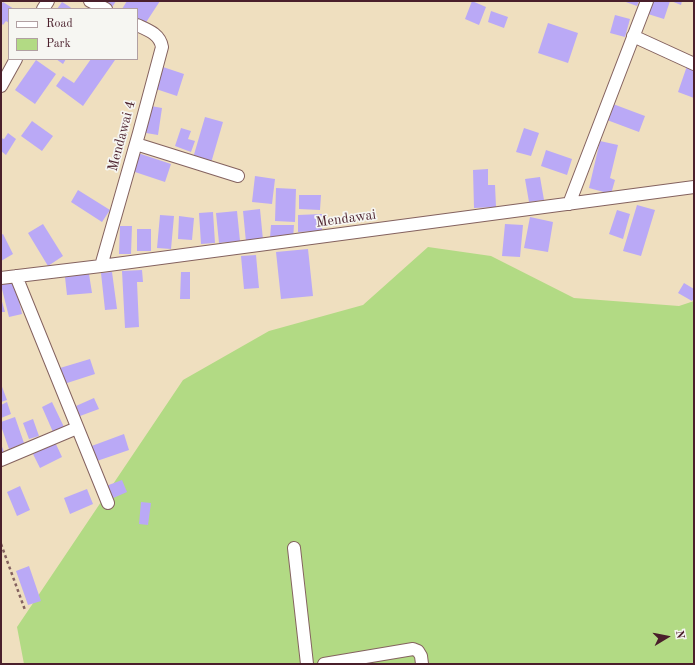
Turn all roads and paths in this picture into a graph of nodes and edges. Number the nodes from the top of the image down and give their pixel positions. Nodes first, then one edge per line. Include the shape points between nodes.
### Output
1 (90, 1) edge
2 (647, 1) edge
3 (104, 8) edge
4 (138, 26) edge
5 (633, 36) junction
6 (15, 60) edge
7 (694, 64) edge
8 (1, 86) edge
9 (136, 144) junction
10 (238, 176) dead end
11 (694, 187) edge
12 (569, 204) junction
13 (101, 266) junction
14 (16, 276) junction
15 (1, 278) edge
16 (77, 428) junction
17 (1, 460) edge
18 (108, 503) dead end
19 (1, 544) edge
20 (294, 548) dead end
21 (25, 610) dead end
22 (307, 664) edge
23 (324, 664) edge
24 (422, 664) edge

1 - 3 street
2 - 5 street
4 - 9 street, Mendawai 4 via 157,35 162,47
5 - 7 street
5 - 12 street
6 - 8 street
9 - 10 street
9 - 13 street, Mendawai 4
11 - 12 street, Mendawai
12 - 13 street, Mendawai
13 - 14 street, Mendawai
14 - 15 street, Mendawai
14 - 16 street
16 - 17 street
16 - 18 street
19 - 21 path
20 - 22 street
23 - 24 street via 413,649 418,650

